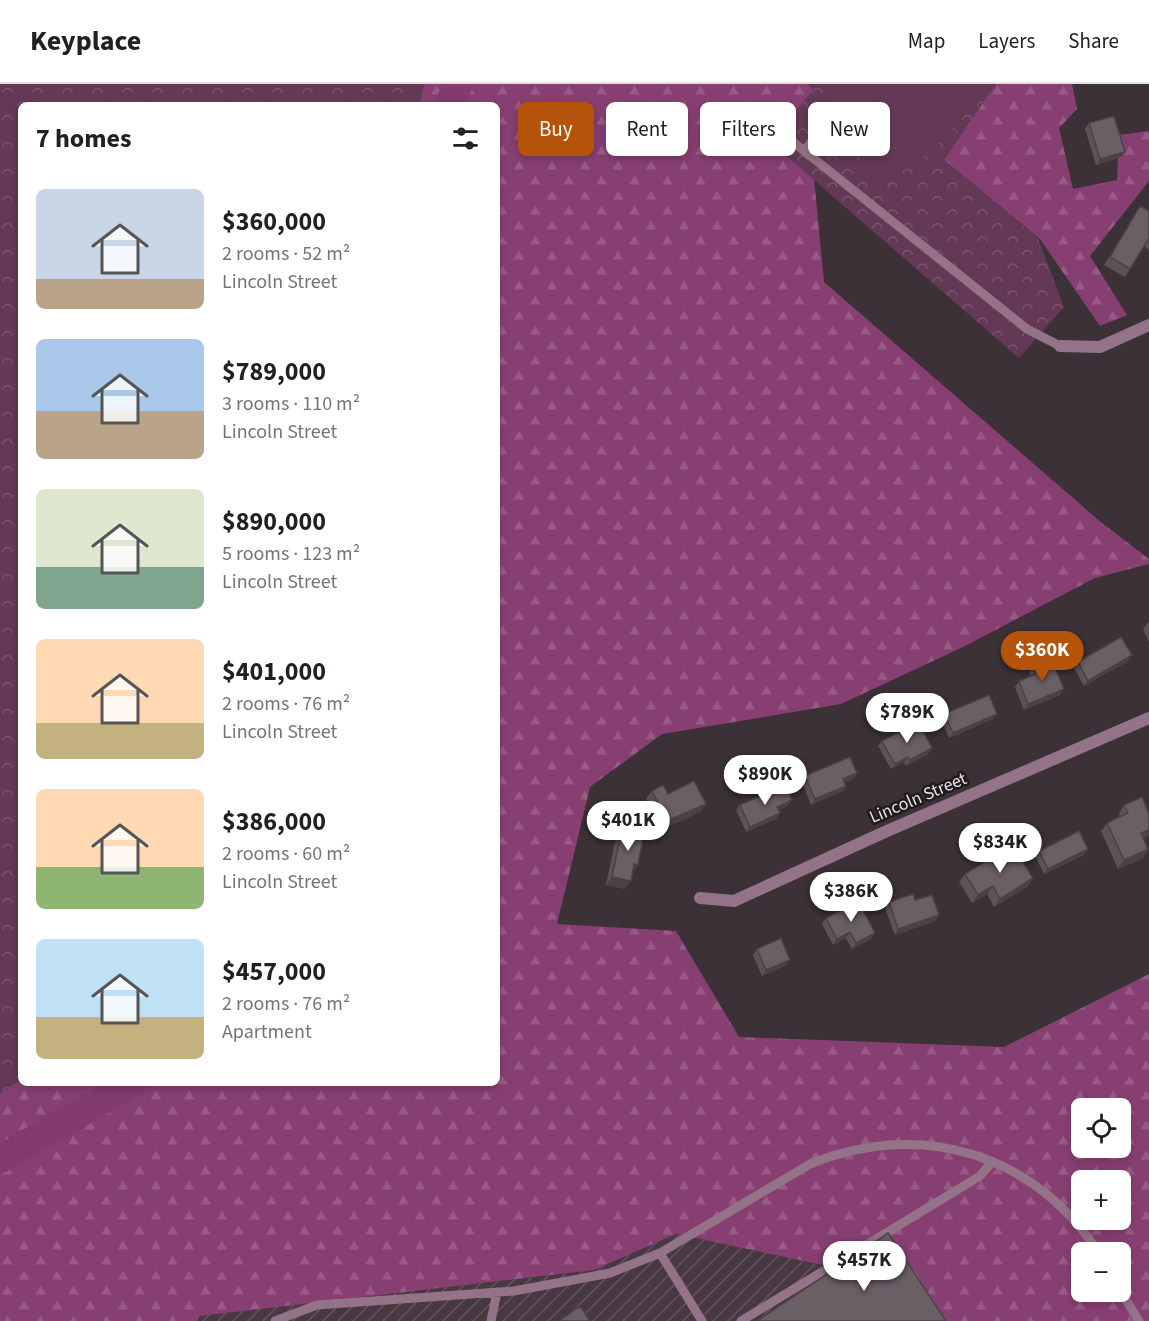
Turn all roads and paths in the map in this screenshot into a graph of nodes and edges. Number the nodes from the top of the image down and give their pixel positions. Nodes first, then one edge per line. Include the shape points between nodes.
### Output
1 (796, 144) edge
2 (808, 146) edge
3 (804, 151) junction
4 (1149, 325) edge
5 (1060, 346) joint
6 (1149, 718) edge
7 (700, 898) dead end
8 (992, 1162) junction
9 (1091, 1242) edge
10 (660, 1253) junction
11 (497, 1292) junction
12 (1127, 1302) edge
13 (275, 1321) edge
14 (491, 1321) edge
15 (702, 1321) edge
16 (741, 1321) edge
17 (1139, 1321) edge

1 - 3 lane
2 - 3 lane
3 - 5 lane via 1027,329
4 - 5 street via 1100,347
6 - 7 street, Lincoln Street via 734,901
8 - 9 lane via 1055,1200 1071,1214
8 - 10 lane via 952,1148 905,1143 829,1156
8 - 16 lane via 980,1176
10 - 11 lane via 610,1273
10 - 15 lane
11 - 13 lane via 329,1303
11 - 14 lane
12 - 17 lane

